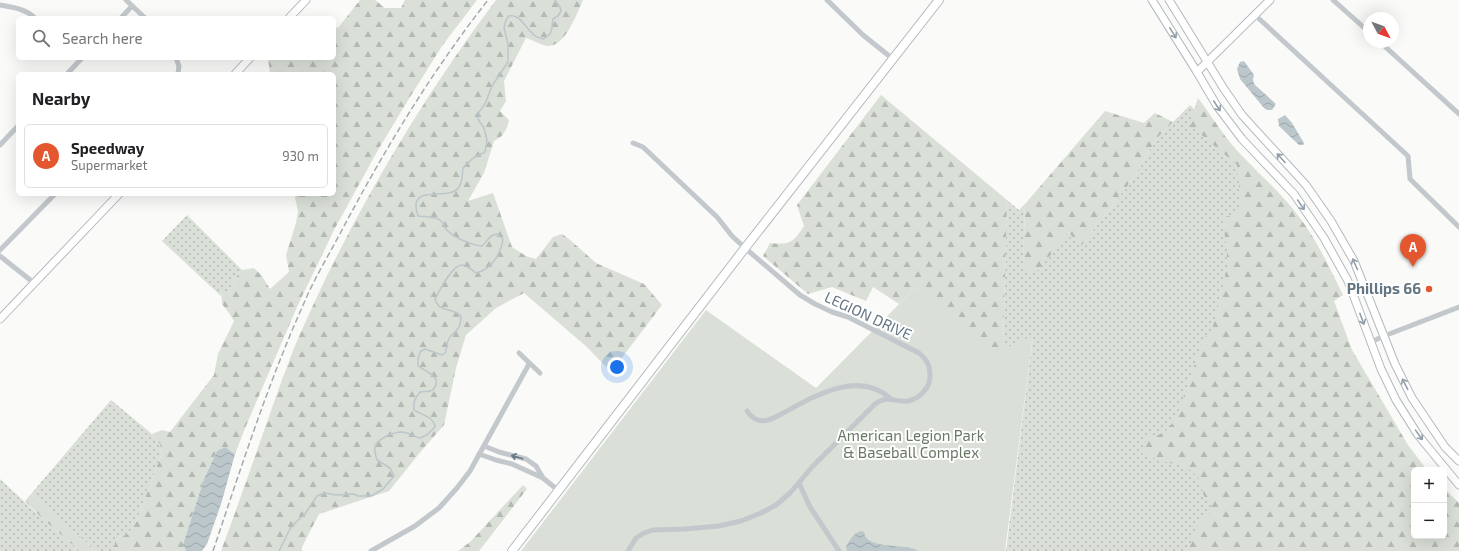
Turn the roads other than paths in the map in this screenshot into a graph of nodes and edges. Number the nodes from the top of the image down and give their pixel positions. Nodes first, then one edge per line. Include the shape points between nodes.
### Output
1 (126, 0) edge
2 (306, 0) edge
3 (827, 0) edge
4 (939, 0) edge
5 (1152, 0) edge
6 (1169, 0) edge
7 (1270, 0) edge
8 (1335, 1) edge
9 (0, 5) edge
10 (132, 6) junction
11 (1255, 15) junction
12 (32, 16) edge
13 (123, 16) edge
14 (143, 16) edge
15 (291, 16) edge
16 (1363, 27) edge
17 (1387, 48) edge
18 (893, 58) junction
19 (79, 60) edge
20 (177, 60) edge
21 (248, 60) edge
22 (1208, 62) junction
23 (69, 72) edge
24 (178, 72) edge
25 (237, 72) edge
26 (1197, 72) junction
27 (1459, 114) edge
28 (16, 128) edge
29 (1, 141) edge
30 (633, 143) dead end
31 (53, 196) edge
32 (117, 196) edge
33 (1459, 226) edge
34 (745, 248) junction
35 (0, 250) edge
36 (0, 256) edge
37 (34, 283) junction
38 (1459, 307) edge
39 (0, 319) edge
40 (1384, 336) junction
41 (1371, 342) junction
42 (519, 353) dead end
43 (529, 364) junction
44 (540, 373) dead end
45 (890, 398) junction
46 (747, 411) dead end
47 (484, 446) junction
48 (479, 454) junction
49 (1459, 461) edge
50 (543, 478) junction
51 (798, 483) junction
52 (1459, 485) edge
53 (559, 491) junction
54 (371, 551) edge
55 (512, 551) edge
56 (628, 551) edge
57 (839, 551) edge

1 - 10 street
2 - 15 main road
3 - 18 street
4 - 18 main road
5 -> 26 main road
6 - 22 main road
7 - 11 main road
8 - 16 street
9 - 12 street via 12,6
10 - 13 street
10 - 14 street
11 - 22 main road
11 - 33 street via 1408,156 1410,179
17 - 27 street
18 - 34 main road
19 - 23 street
20 - 24 street
21 - 25 main road
22 - 26 main road
40 -> 22 main road via 1354,261 1331,221 1306,185 1242,115
26 -> 41 main road via 1216,106 1242,139 1294,194 1324,238 1348,281
28 - 29 street
30 - 34 street, LEGION DRIVE via 643,147 717,217
31 - 35 street
32 - 37 main road
34 - 45 street, LEGION DRIVE via 811,302 848,317 926,359 930,368 930,381 926,390 917,398 907,401
34 - 53 main road
36 - 37 street
37 - 39 main road
38 - 40 street
40 - 41 street
49 -> 40 main road via 1445,447 1412,398
41 -> 52 main road via 1396,400 1418,435
42 - 43 street
43 - 44 street
43 - 47 street
45 - 46 street via 875,389 853,385 826,391 772,419 757,420
45 - 51 street via 881,400 865,413
47 - 48 street
50 -> 47 street via 536,466 526,459
48 - 50 street via 512,464
48 - 54 street via 470,471 439,508 415,526
50 - 53 street
51 - 56 street via 776,505 761,513 719,526 644,532 636,538
51 - 57 street via 810,507
53 - 55 main road

